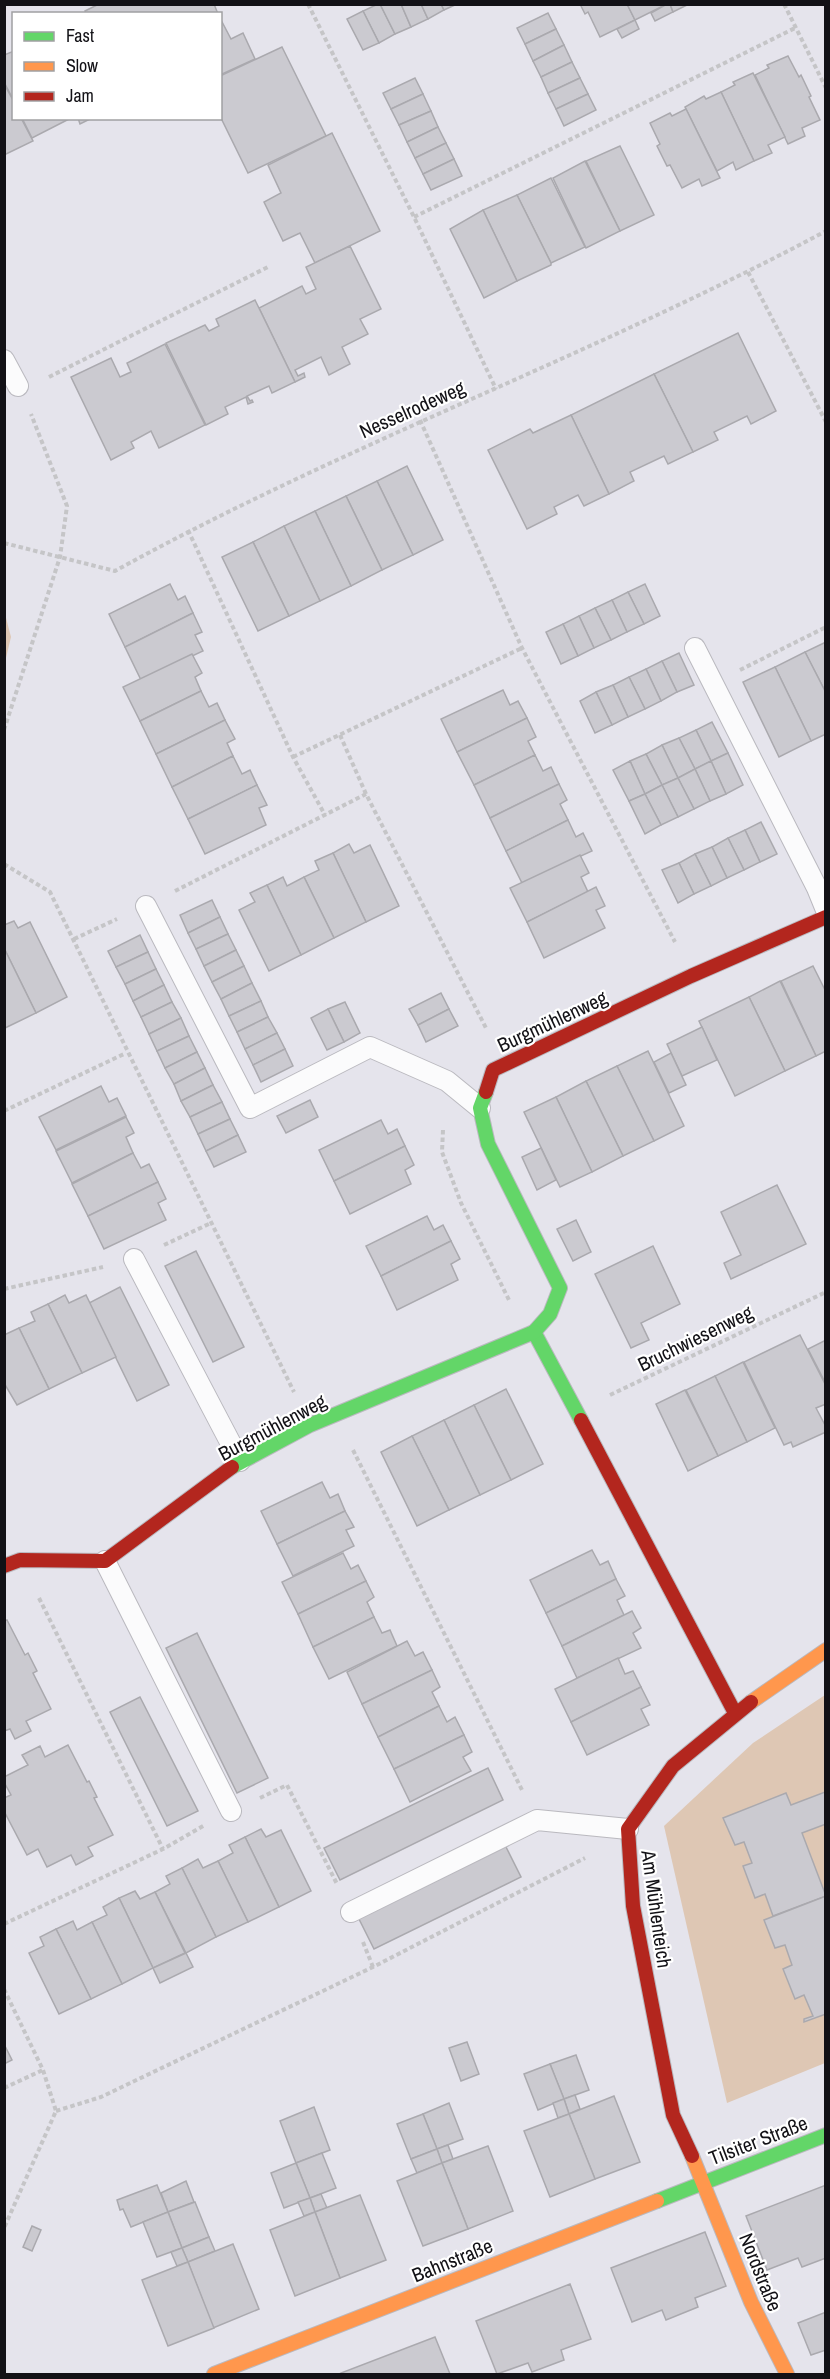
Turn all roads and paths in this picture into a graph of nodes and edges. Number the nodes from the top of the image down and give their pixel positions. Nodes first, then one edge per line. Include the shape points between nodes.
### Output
1 (308, 4) edge
2 (784, 4) edge
3 (795, 28) junction
4 (825, 88) edge
5 (414, 217) junction
6 (825, 231) edge
7 (270, 266) dead end
8 (748, 272) junction
9 (4, 360) edge
10 (20, 388) junction
11 (496, 390) junction
12 (420, 420) junction
13 (825, 422) edge
14 (188, 530) junction
15 (4, 543) edge
16 (60, 557) junction
17 (825, 627) edge
18 (522, 648) junction
19 (695, 648) dead end
20 (714, 683) junction
21 (4, 730) edge
22 (340, 735) junction
23 (293, 758) junction
24 (366, 794) junction
25 (325, 814) junction
26 (4, 864) edge
27 (146, 906) junction
28 (825, 910) edge
29 (825, 917) edge
30 (74, 939) junction
31 (691, 976) junction
32 (489, 1034) dead end
33 (126, 1053) junction
34 (480, 1108) junction
35 (4, 1111) edge
36 (134, 1259) dead end
37 (825, 1292) edge
38 (534, 1332) junction
39 (577, 1410) junction
40 (336, 1414) junction
41 (310, 1425) junction
42 (240, 1461) junction
43 (20, 1560) junction
44 (105, 1561) junction
45 (4, 1566) edge
46 (825, 1650) edge
47 (735, 1713) junction
48 (231, 1811) junction
49 (537, 1820) junction
50 (628, 1829) junction
51 (164, 1849) junction
52 (351, 1912) junction
53 (4, 1924) edge
54 (373, 1966) junction
55 (4, 1989) edge
56 (43, 2070) junction
57 (4, 2088) edge
58 (56, 2110) junction
59 (825, 2135) edge
60 (704, 2181) junction
61 (4, 2228) edge
62 (240, 2370) edge
63 (214, 2374) edge
64 (787, 2374) edge

1 - 5 path
2 - 3 path
3 - 4 path
3 - 5 path
5 - 11 path
6 - 8 path, Nesselrodeweg
7 - 10 path
8 - 11 path, Nesselrodeweg
8 - 13 path
9 - 10 lane
10 - 16 path via 67,506
11 - 12 path, Nesselrodeweg
12 - 14 path, Nesselrodeweg
12 - 18 path
14 - 16 path, Nesselrodeweg via 115,571
14 - 23 path
15 - 16 path, Nesselrodeweg
16 - 21 path
17 - 20 path
18 - 22 path
18 - 31 path
19 - 20 lane
20 - 28 lane
22 - 23 path
22 - 24 path
23 - 25 path
24 - 25 path
24 - 32 path
25 - 27 path
26 - 30 path via 50,892
27 - 30 path
27 - 34 lane via 250,1108 370,1047 447,1081
29 - 31 street, Burgmühlenweg
30 - 33 path
31 - 34 street, Burgmühlenweg via 493,1070
33 - 35 path
33 - 41 path
34 - 38 street, Burgmühlenweg via 488,1144 560,1288 550,1314
36 - 42 lane
37 - 39 path, Bruchwiesenweg
38 - 39 street
38 - 40 street, Burgmühlenweg
39 - 47 street
40 - 41 street, Burgmühlenweg
40 - 49 path
41 - 42 street, Burgmühlenweg
42 - 44 street, Burgmühlenweg
43 - 44 street
43 - 45 street
43 - 51 path
44 - 48 lane
46 - 47 street, Am Mühlenteich
47 - 50 street, Am Mühlenteich via 673,1766
48 - 51 path
48 - 52 path via 287,1785
49 - 50 lane
49 - 52 lane
50 - 54 path via 574,1866
50 - 60 street, Am Mühlenteich via 633,1906 673,2115
51 - 53 path
52 - 54 path
54 - 58 path via 100,2097
55 - 56 path
56 - 57 path
56 - 58 path
58 - 61 path
59 - 60 street, Tilsiter Straße
60 - 62 street, Bahnstraße
60 - 64 street, Nordstraße via 750,2302
62 - 63 street, Bahnstraße

